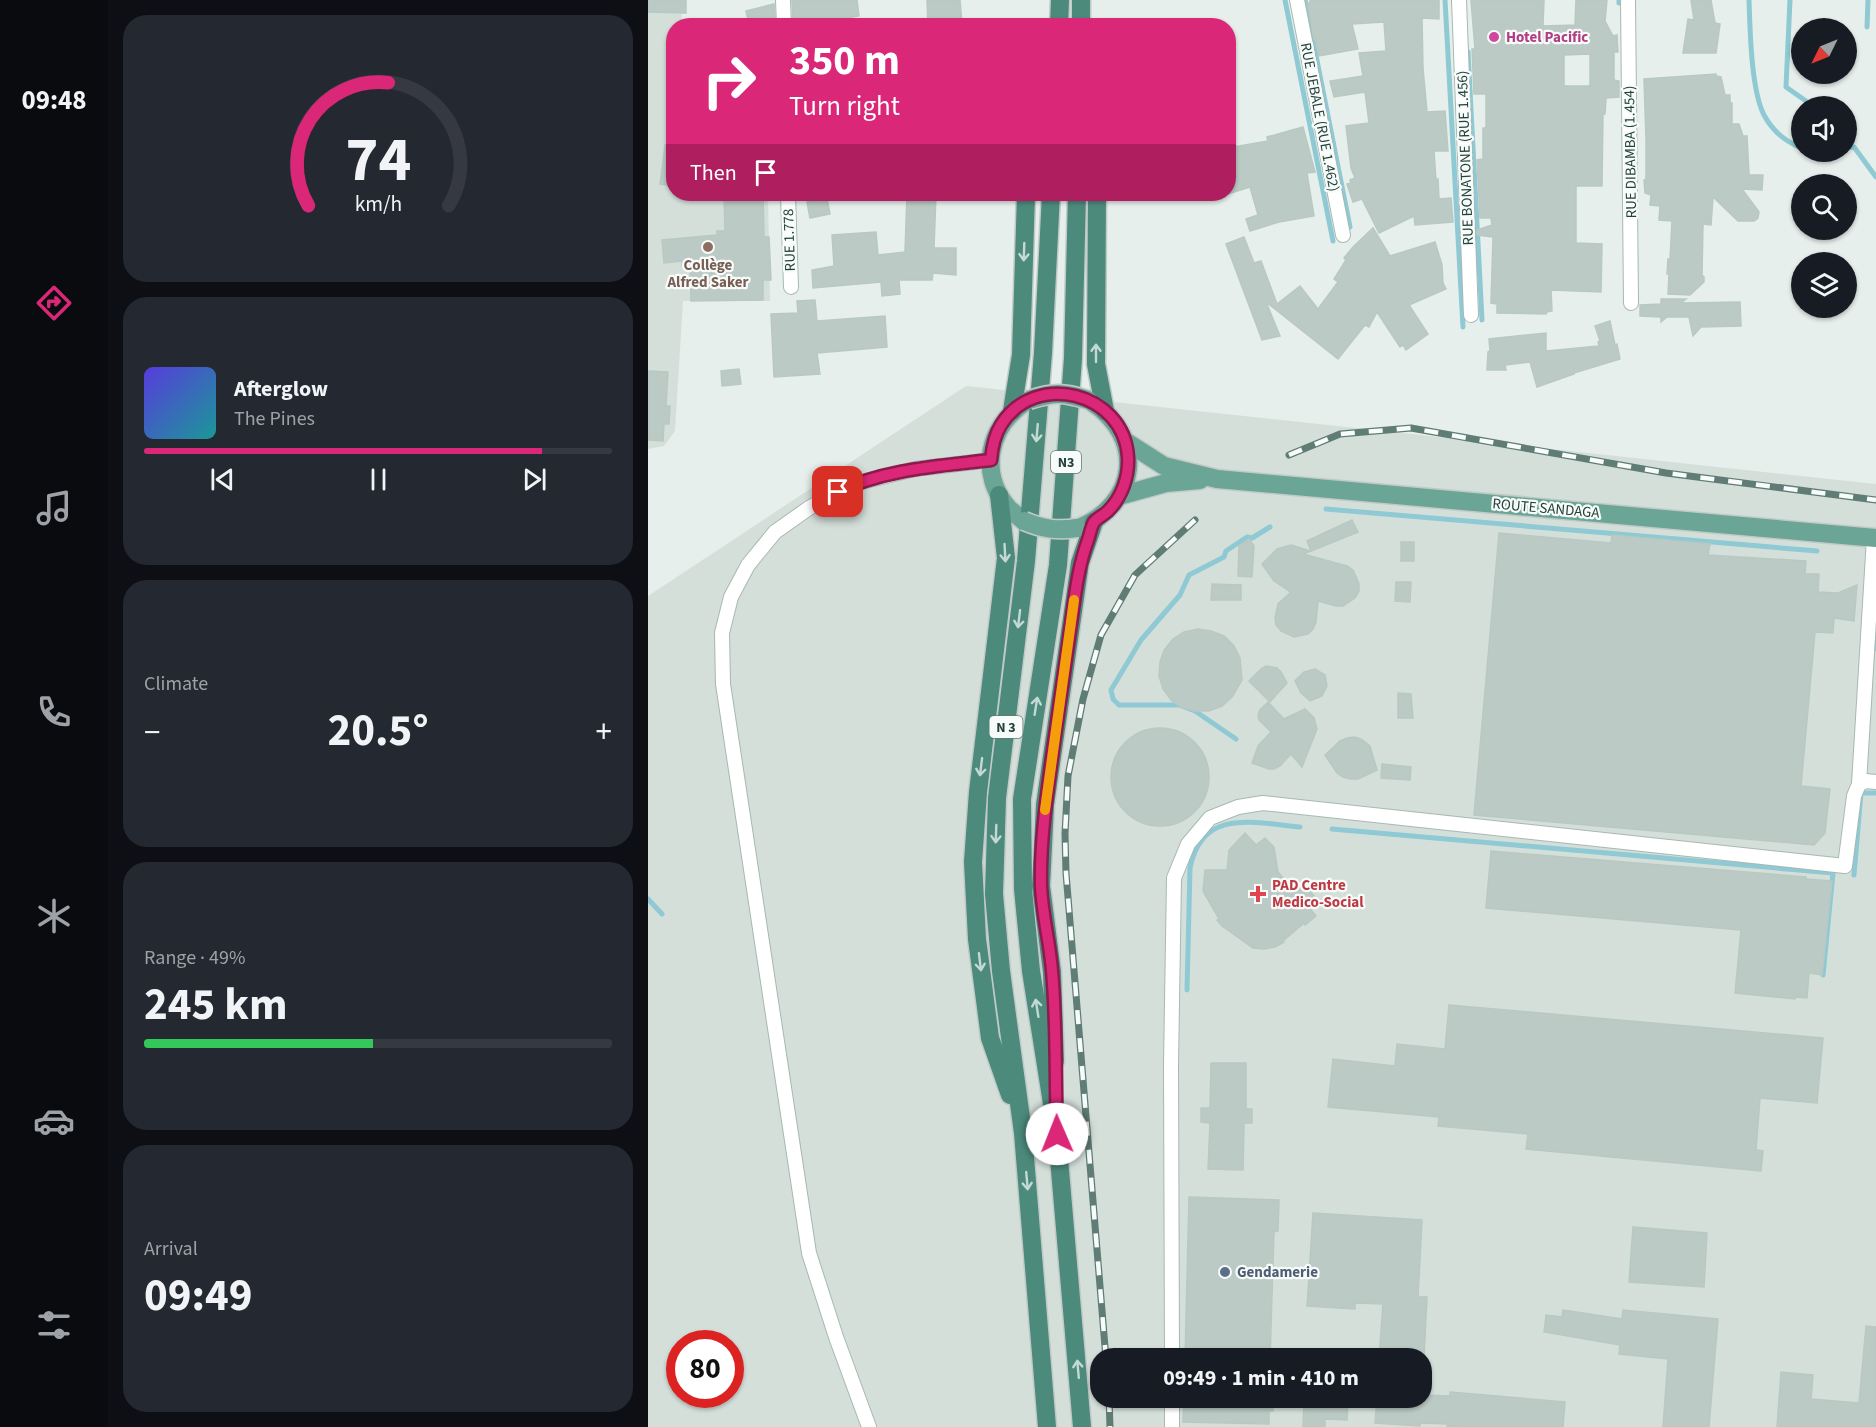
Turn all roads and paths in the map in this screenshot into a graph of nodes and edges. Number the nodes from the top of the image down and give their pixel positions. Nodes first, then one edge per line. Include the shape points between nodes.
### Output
1 (783, 0) edge
2 (1060, 0) edge
3 (1081, 0) edge
4 (1297, 0) edge
5 (1459, 0) edge
6 (1628, 0) edge
7 (784, 18) edge
8 (1059, 18) edge
9 (1081, 18) edge
10 (788, 201) edge
11 (1026, 201) edge
12 (1051, 201) edge
13 (1077, 201) edge
14 (1097, 201) edge
15 (1343, 235) dead end
16 (791, 287) dead end
17 (1631, 303) dead end
18 (1471, 315) dead end
19 (1012, 411) junction
20 (1105, 411) junction
21 (1125, 441) junction
22 (991, 460) junction
23 (1217, 479) junction
24 (999, 495) junction
25 (1119, 496) junction
26 (1085, 525) junction
27 (1875, 538) edge
28 (1876, 782) edge
29 (1859, 784) junction
30 (1023, 1133) junction
31 (1057, 1134) junction
32 (1172, 1348) edge
33 (1172, 1408) edge
34 (869, 1427) edge
35 (1047, 1427) edge
36 (1082, 1427) edge
37 (1172, 1427) edge

1 - 7 street
2 - 8 highway
3 - 9 highway
4 - 15 street, RUE JEBALE (RUE 1.462)
5 - 18 street, RUE BONATONE (RUE 1.456)
6 - 17 street, RUE DIBAMBA (1.454)
10 - 16 street, RUE 1.778
11 -> 19 highway via 1021,355
12 -> 30 highway, N 3 via 1026,561 997,798 994,894
31 -> 13 highway, N3 via 1031,971 1023,889 1022,799 1058,566 1073,358
20 -> 14 highway via 1096,364
19 - 20 main road, bridge via 1048,394 1069,394
19 - 22 main road via 993,442
20 - 21 main road
21 - 23 main road via 1164,466
21 - 25 main road via 1128,470
22 - 24 main road via 992,478
22 - 34 street via 915,469 853,484 808,508 775,532 748,565 731,597 722,633 723,684 809,1253
23 - 25 main road via 1166,483
23 - 27 main road, ROUTE SANDAGA
24 - 26 main road, bridge via 1010,510 1041,528 1059,531
24 -> 30 highway via 1006,558 973,862 977,939 990,1038
25 - 26 main road via 1108,511
26 - 31 highway via 1045,805 1041,886 1052,972
27 - 29 street
28 - 29 street
29 - 32 street via 1845,866 1263,803 1210,818 1188,844 1174,878
30 -> 35 highway, N 3
36 -> 31 highway, N3
33 - 37 street

